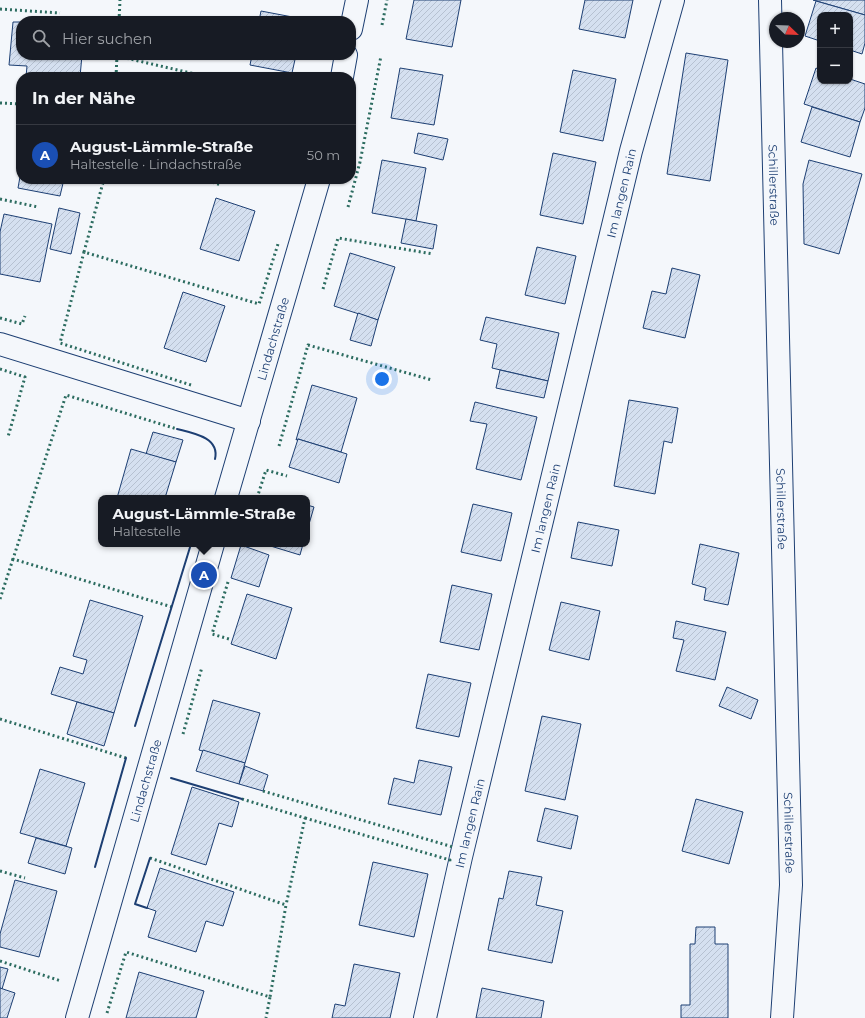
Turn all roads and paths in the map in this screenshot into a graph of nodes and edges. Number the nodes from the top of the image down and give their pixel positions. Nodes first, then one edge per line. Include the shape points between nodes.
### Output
1 (357, 0) edge
2 (673, 0) edge
3 (770, 0) edge
4 (354, 16) edge
5 (345, 60) edge
6 (343, 72) edge
7 (318, 184) edge
8 (0, 344) edge
9 (249, 421) junction
10 (227, 495) edge
11 (212, 547) edge
12 (77, 1018) edge
13 (425, 1018) edge
14 (782, 1018) edge

1 - 4 street
2 - 13 street, Im langen Rain via 626,175 461,857
3 - 14 street, Schillerstraße via 791,885
5 - 6 street
7 - 9 street, Lindachstraße
8 - 9 street
9 - 10 street, Lindachstraße
11 - 12 street, Lindachstraße

